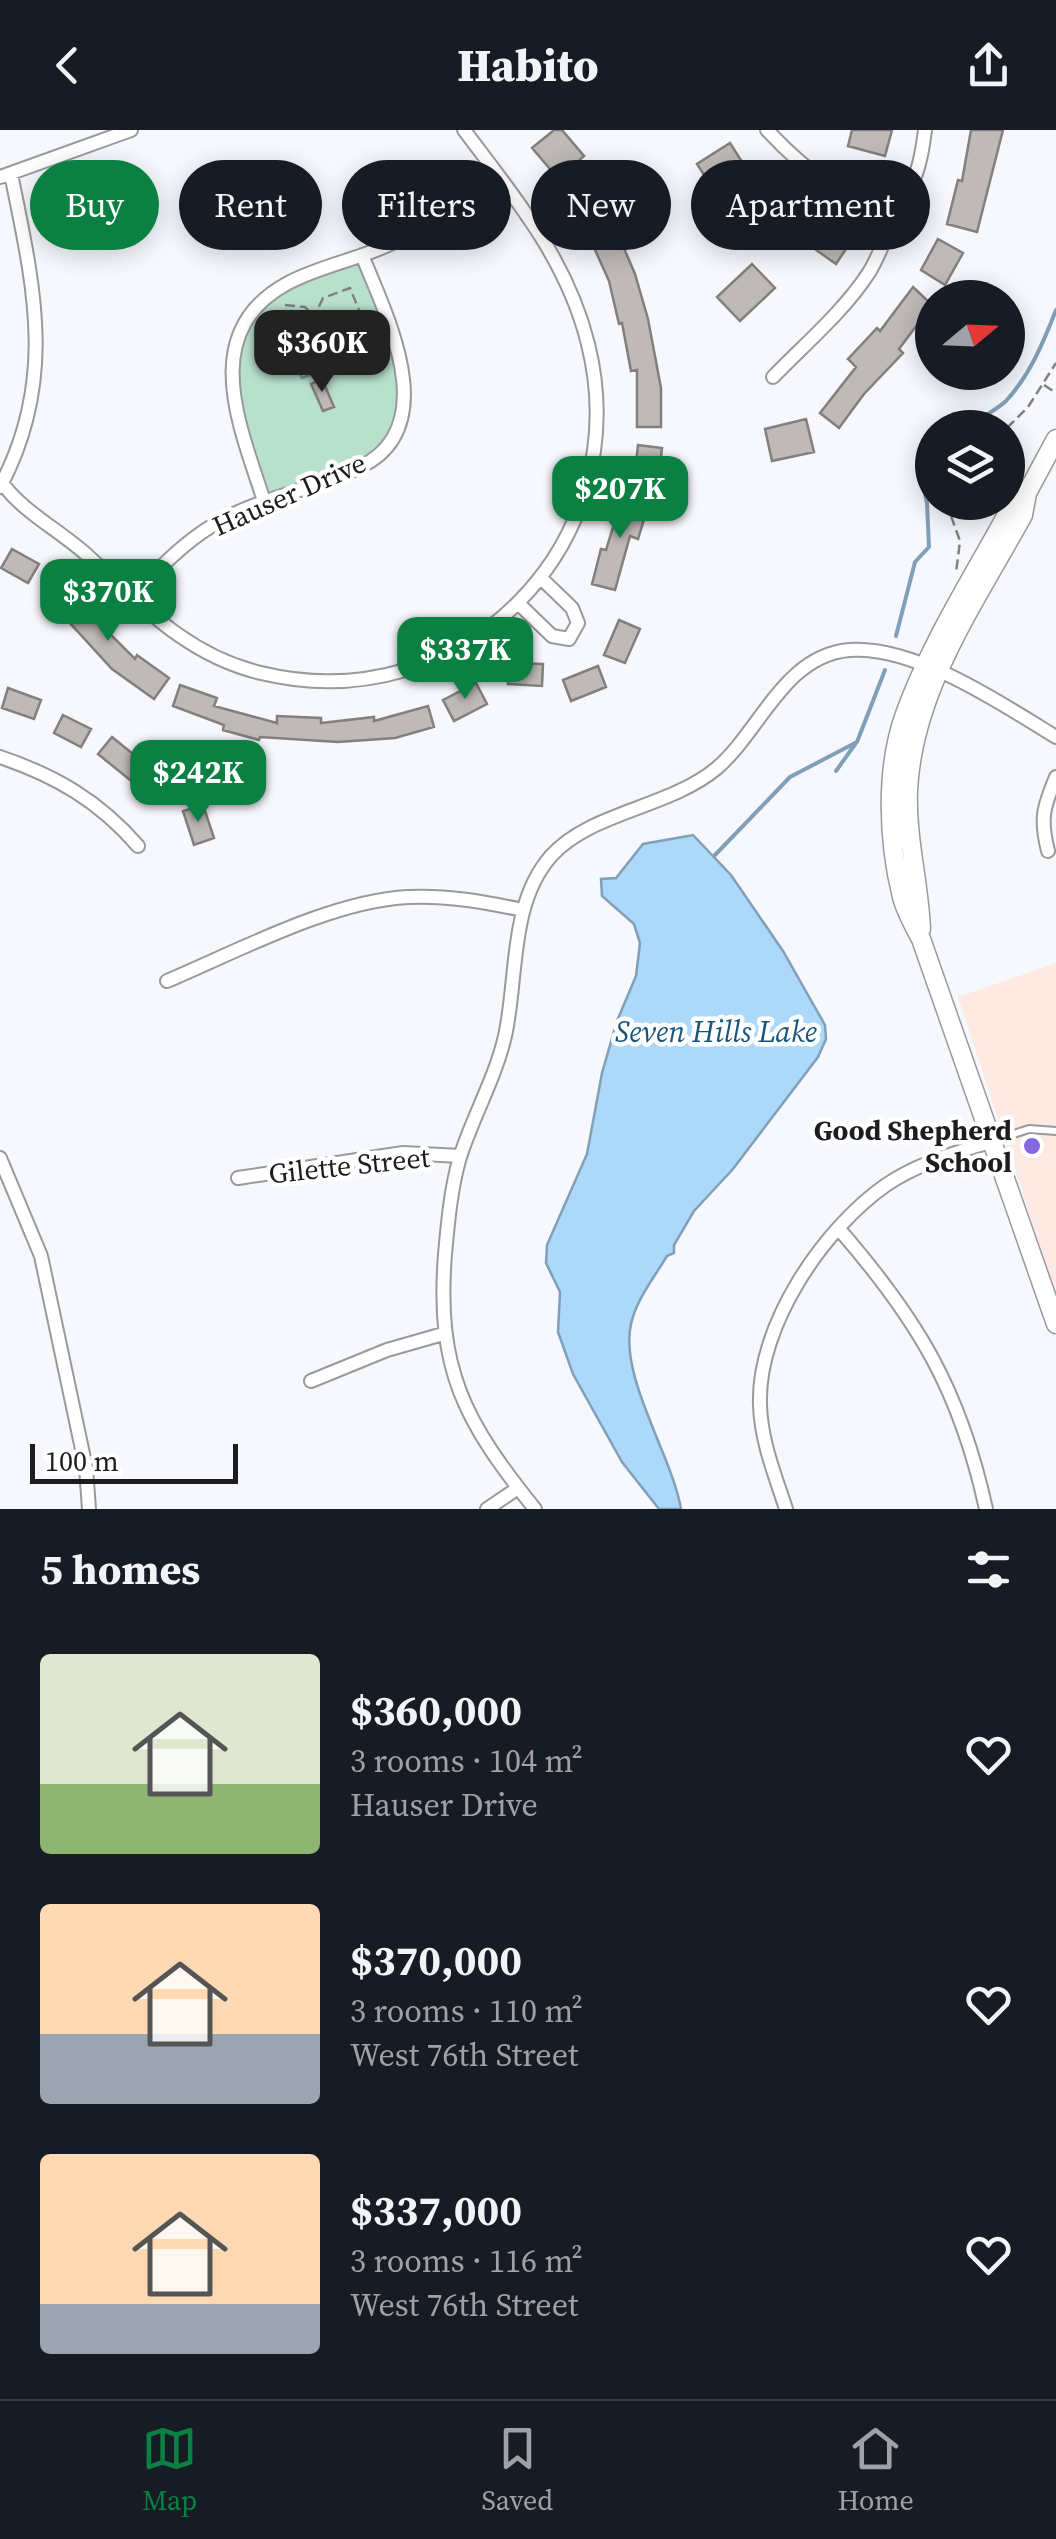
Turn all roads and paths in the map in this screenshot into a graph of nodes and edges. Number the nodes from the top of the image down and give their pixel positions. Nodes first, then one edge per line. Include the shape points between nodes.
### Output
1 (132, 130) edge
2 (464, 130) edge
3 (767, 130) edge
4 (925, 130) edge
5 (487, 160) edge
6 (796, 160) edge
7 (921, 160) edge
8 (6, 176) edge
9 (511, 191) edge
10 (372, 250) edge
11 (880, 250) edge
12 (362, 255) junction
13 (279, 302) dead end
14 (314, 317) junction
15 (311, 330) dead end
16 (1056, 364) edge
17 (384, 369) dead end
18 (773, 377) dead end
19 (1042, 385) junction
20 (1056, 393) edge
21 (1024, 410) edge
22 (1056, 439) edge
23 (1, 485) edge
24 (264, 501) junction
25 (952, 520) edge
26 (956, 574) dead end
27 (541, 578) junction
28 (131, 597) junction
29 (519, 604) junction
30 (931, 669) junction
31 (1056, 737) edge
32 (0, 757) edge
33 (1056, 777) edge
34 (138, 846) dead end
35 (1048, 852) dead end
36 (523, 910) junction
37 (167, 981) dead end
38 (1056, 1131) edge
39 (992, 1140) junction
40 (460, 1156) junction
41 (0, 1158) edge
42 (238, 1178) dead end
43 (839, 1230) junction
44 (1056, 1324) edge
45 (443, 1334) junction
46 (311, 1380) dead end
47 (518, 1488) junction
48 (89, 1509) edge
49 (486, 1509) edge
50 (535, 1509) edge
51 (786, 1509) edge
52 (986, 1509) edge

1 - 8 street
2 - 5 street
3 - 6 street
4 - 7 street
8 - 23 street via 37,321 26,420
9 - 27 street via 565,279 596,386 589,475 570,531
10 - 12 street
11 - 18 street via 851,296
12 - 24 street via 273,293 234,350 233,406
12 - 24 street, Hauser Drive via 404,370 401,419 384,448 363,466
13 - 14 path via 305,307
14 - 15 path
14 - 17 path via 320,300 350,288
16 - 19 path
19 - 20 path
19 - 21 path
22 - 30 main road via 1027,493 1010,509
23 - 28 street
24 - 28 street, Hauser Drive via 205,529
25 - 26 path via 960,541
27 - 29 street
27 - 29 street via 572,608 578,623 569,639 552,636
28 - 29 street via 206,653 258,672 334,682 433,661 483,634
30 - 31 street
30 - 36 street via 870,650 846,650 808,664 717,768 670,798 578,834 552,854
30 - 39 main road via 903,717 898,740 896,865 903,901
32 - 34 street via 82,794
33 - 35 street via 1042,812
36 - 37 street via 453,897 366,903
36 - 40 street via 502,1048
38 - 39 lane via 1029,1129
39 - 43 street via 910,1170 864,1202
39 - 44 main road
40 - 42 street, Gilette Street via 392,1154
40 - 45 street via 447,1228
41 - 48 street via 45,1270
43 - 51 street via 780,1310 764,1357 762,1428
43 - 52 street via 894,1295 934,1358
45 - 46 street
45 - 47 street via 471,1419
47 - 49 street
47 - 50 street

